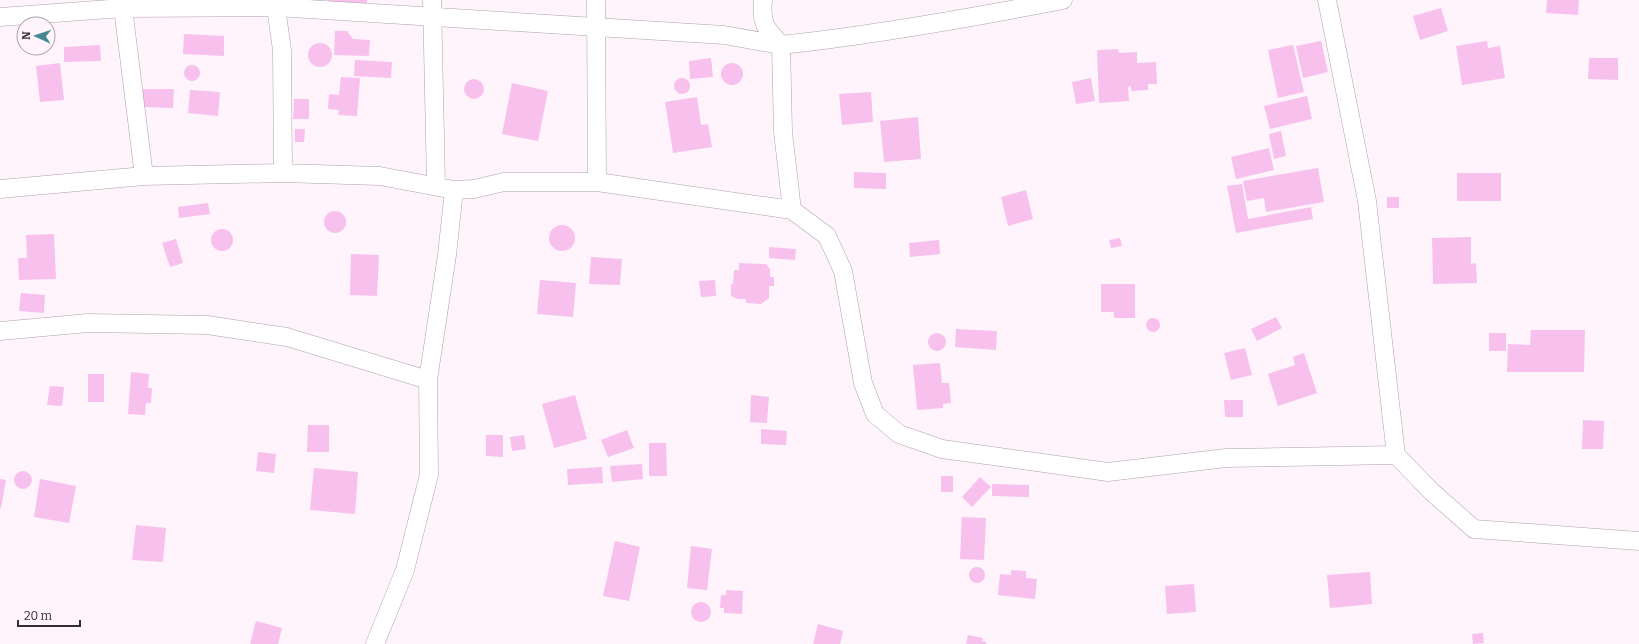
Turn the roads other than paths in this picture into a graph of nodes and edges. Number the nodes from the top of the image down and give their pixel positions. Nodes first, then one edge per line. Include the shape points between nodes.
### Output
1 (596, 0) edge
2 (763, 0) edge
3 (1063, 0) edge
4 (1327, 0) edge
5 (275, 3) edge
6 (122, 4) edge
7 (432, 9) edge
8 (0, 17) edge
9 (597, 27) junction
10 (781, 45) junction
11 (283, 172) junction
12 (144, 176) junction
13 (597, 182) junction
14 (436, 185) junction
15 (0, 189) edge
16 (454, 190) junction
17 (792, 210) junction
18 (0, 331) edge
19 (428, 380) junction
20 (1396, 455) junction
21 (1639, 541) edge
22 (375, 644) edge

1 - 9 street
2 - 10 street via 762,16 769,32
3 - 10 street via 939,23
4 - 20 street via 1367,201
5 - 6 street
5 - 7 street
5 - 11 street via 282,50
6 - 8 street
6 - 12 street
7 - 9 street
7 - 14 street
9 - 10 street via 724,35
9 - 13 street
10 - 17 street via 783,132
11 - 12 street
11 - 14 street via 380,176
12 - 15 street
13 - 16 street via 504,182 474,189
13 - 17 street
14 - 16 street
16 - 19 street
17 - 20 street via 827,236 843,271 863,383 875,414 899,434 942,449 1108,472 1226,458
18 - 19 street via 88,323 207,325 287,337
19 - 22 street via 428,475 405,570
20 - 21 street via 1432,492 1474,529

